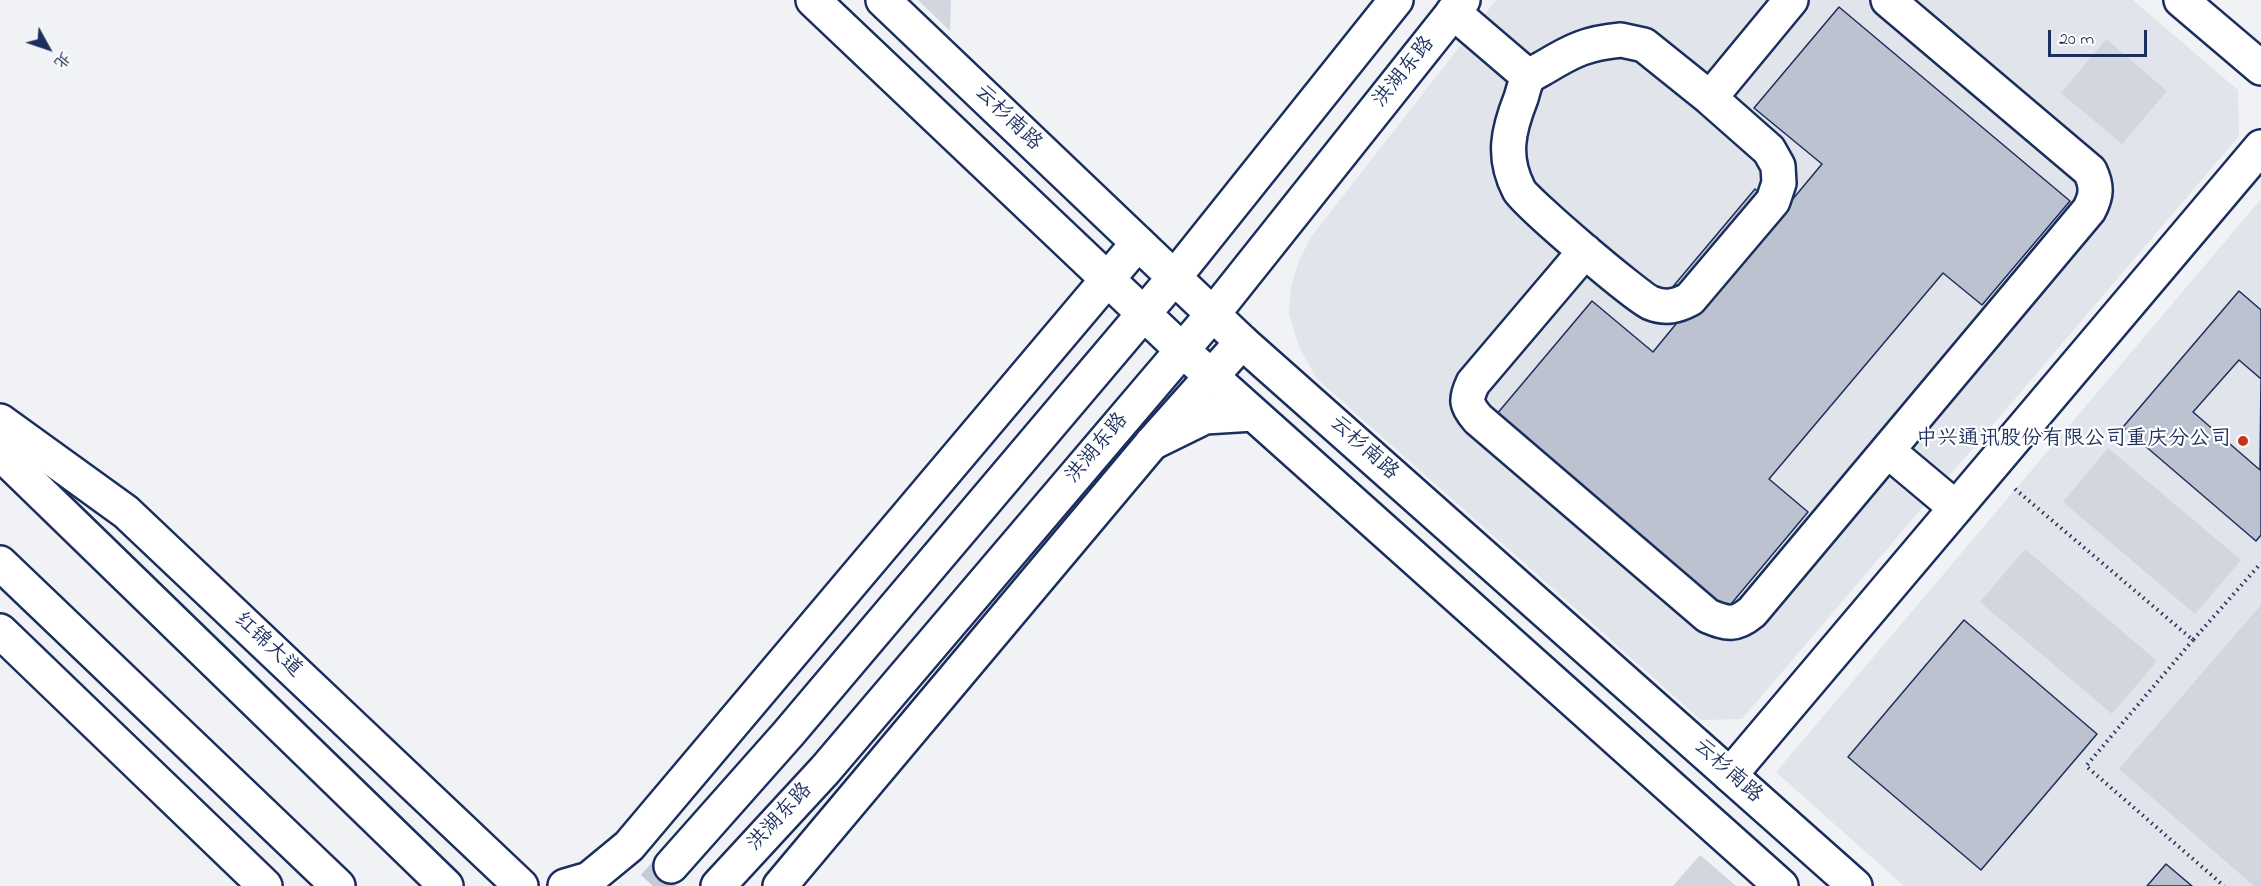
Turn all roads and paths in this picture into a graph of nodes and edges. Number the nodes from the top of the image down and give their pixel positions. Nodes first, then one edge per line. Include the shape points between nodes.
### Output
1 (813, 0) edge
2 (883, 0) edge
3 (1396, 0) edge
4 (1791, 0) edge
5 (1888, 0) edge
6 (2181, 0) edge
7 (1458, 6) edge
8 (2261, 68) edge
9 (1529, 77) junction
10 (1710, 98) junction
11 (2261, 147) edge
12 (1138, 243) junction
13 (1585, 251) junction
14 (1173, 279) junction
15 (1106, 280) junction
16 (1144, 314) junction
17 (1213, 314) junction
18 (1242, 342) junction
19 (1182, 350) junction
20 (1211, 377) junction
21 (1252, 414) junction
22 (0, 422) edge
23 (1152, 443) junction
24 (1888, 451) junction
25 (0, 453) edge
26 (1990, 468) junction
27 (1956, 508) junction
28 (0, 563) edge
29 (2261, 563) edge
30 (0, 631) edge
31 (2193, 640) junction
32 (1730, 775) junction
33 (671, 866) tunnel mouth
34 (265, 886) edge
35 (338, 886) edge
36 (446, 886) edge
37 (521, 886) edge
38 (565, 886) edge
39 (718, 886) edge
40 (780, 886) edge
41 (1781, 886) edge
42 (1855, 886) edge
43 (2224, 886) edge

1 - 15 main road
2 - 12 main road, 云杉南路
3 - 14 main road
4 - 10 main road
5 - 24 main road via 2090,171 2096,183 2089,210
6 - 8 main road
7 - 9 main road
7 - 17 main road, 洪湖东路
9 - 10 main road via 1570,52 1595,42 1621,40 1644,45
9 - 13 main road via 1507,142 1510,171 1521,193
10 - 13 main road via 1769,150 1778,166 1779,183 1773,201 1690,299 1678,305 1664,307 1648,302
11 - 26 main road
12 - 14 main road, 云杉南路
12 - 15 main road
13 - 24 main road via 1473,383 1467,396 1469,408 1708,616 1740,622 1752,612
14 - 16 main road
14 - 17 main road, 云杉南路
15 - 16 main road
15 - 38 main road via 629,846 589,879
16 - 19 main road
16 - 33 main road
17 - 18 main road, 云杉南路
17 - 19 main road, 洪湖东路
18 - 20 main road, 洪湖东路
18 - 32 main road, 云杉南路
19 - 20 main road
19 - 39 main road, 洪湖东路 via 825,770
20 - 21 main road
20 - 23 main road, 洪湖东路
21 - 23 main road via 1205,417
21 - 41 main road
22 - 37 main road, 红锦大道 via 126,512
23 - 40 main road, 洪湖东路
24 - 27 main road
25 - 36 main road
26 - 27 main road
26 - 31 path
27 - 32 main road
28 - 35 main road
29 - 31 path
30 - 34 main road
31 - 43 path via 2085,766
32 - 42 main road, 云杉南路

